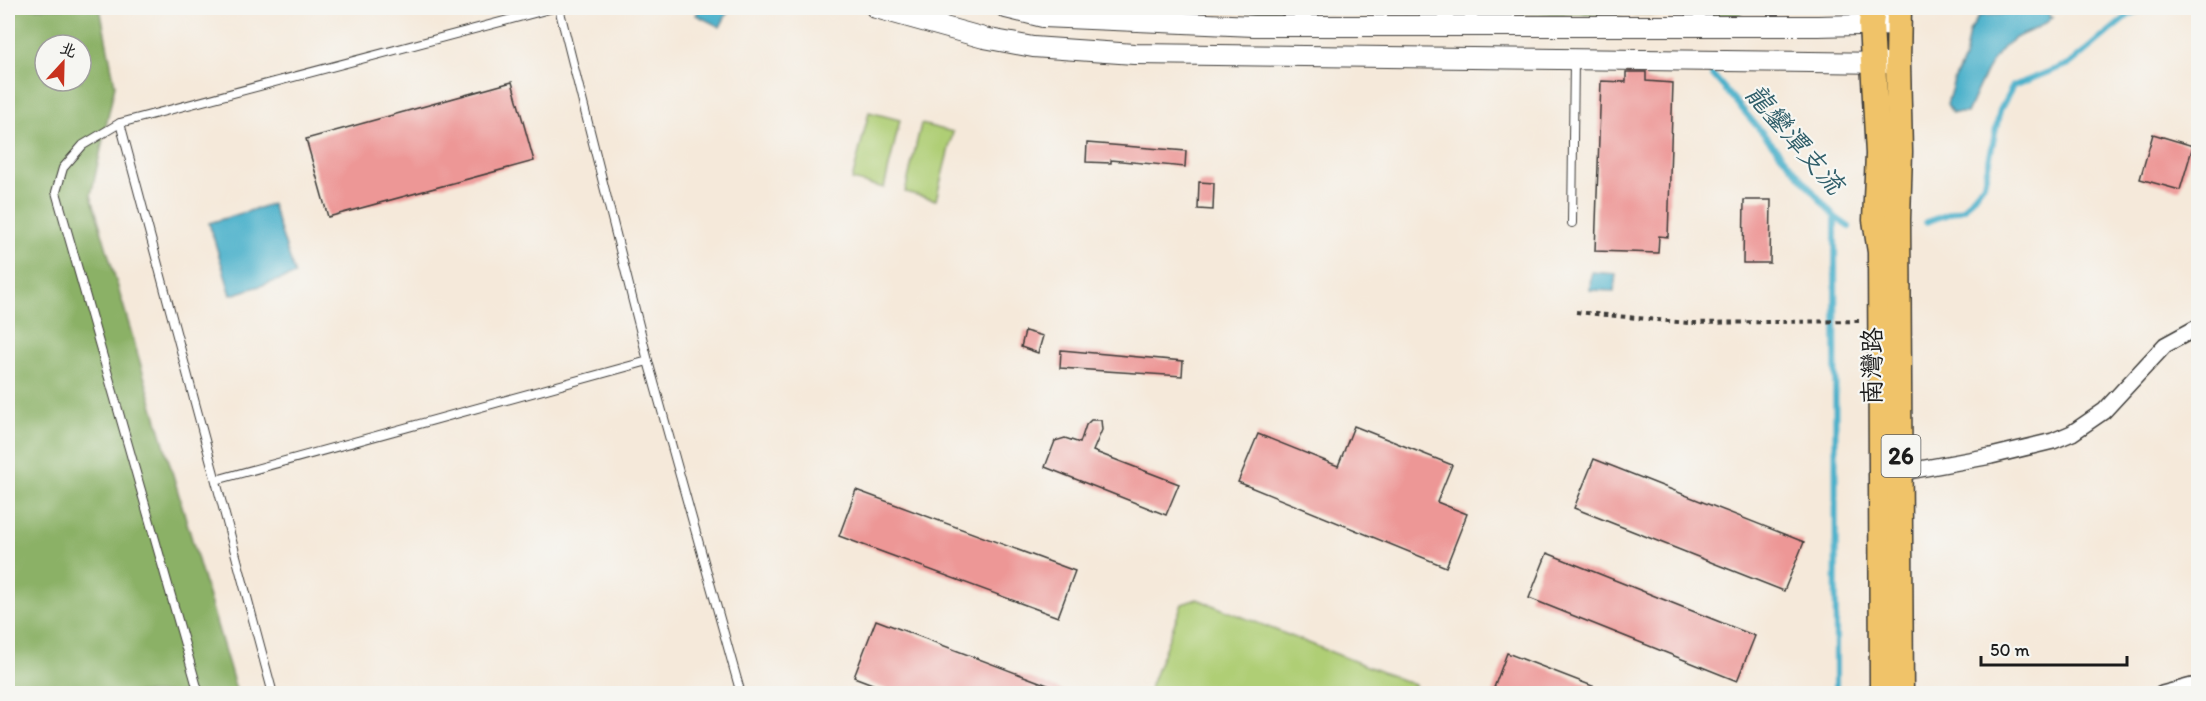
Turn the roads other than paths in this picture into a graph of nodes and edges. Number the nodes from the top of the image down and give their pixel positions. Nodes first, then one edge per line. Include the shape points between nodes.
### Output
1 (553, 8) edge
2 (559, 8) edge
3 (876, 8) edge
4 (1006, 8) edge
5 (1872, 16) edge
6 (1899, 16) edge
7 (1574, 58) junction
8 (1874, 63) junction
9 (1898, 63) junction
10 (120, 123) junction
11 (1889, 153) junction
12 (1886, 219) junction
13 (1572, 223) dead end
14 (2199, 327) edge
15 (648, 361) junction
16 (1891, 474) junction
17 (216, 480) junction
18 (2192, 686) dead end
19 (200, 693) edge
20 (273, 693) edge
21 (741, 693) edge
22 (1882, 693) edge
23 (1901, 693) edge
24 (2162, 693) edge

1 - 10 lane
2 - 15 lane
3 - 7 street via 984,38 1033,47 1134,54
4 - 5 street via 1043,17 1254,26 1818,27
5 - 6 street
5 - 8 main road, 26
6 - 9 main road, 26
7 - 8 street
7 - 13 lane
8 - 9 street
8 - 11 main road, 26
9 - 11 main road, 26
10 - 17 lane
10 - 19 lane via 82,145 63,168 56,192
11 - 12 main road, 26
12 - 16 main road, 南灣路 / 26
12 - 16 main road, 南灣路 / 26 via 1880,252 1880,321
14 - 16 street via 2165,345 2104,411 2072,433 1991,456
15 - 17 lane
15 - 21 lane
16 - 22 main road, 南灣路 / 26
16 - 23 main road, 南灣路 / 26
17 - 20 lane
18 - 24 street

